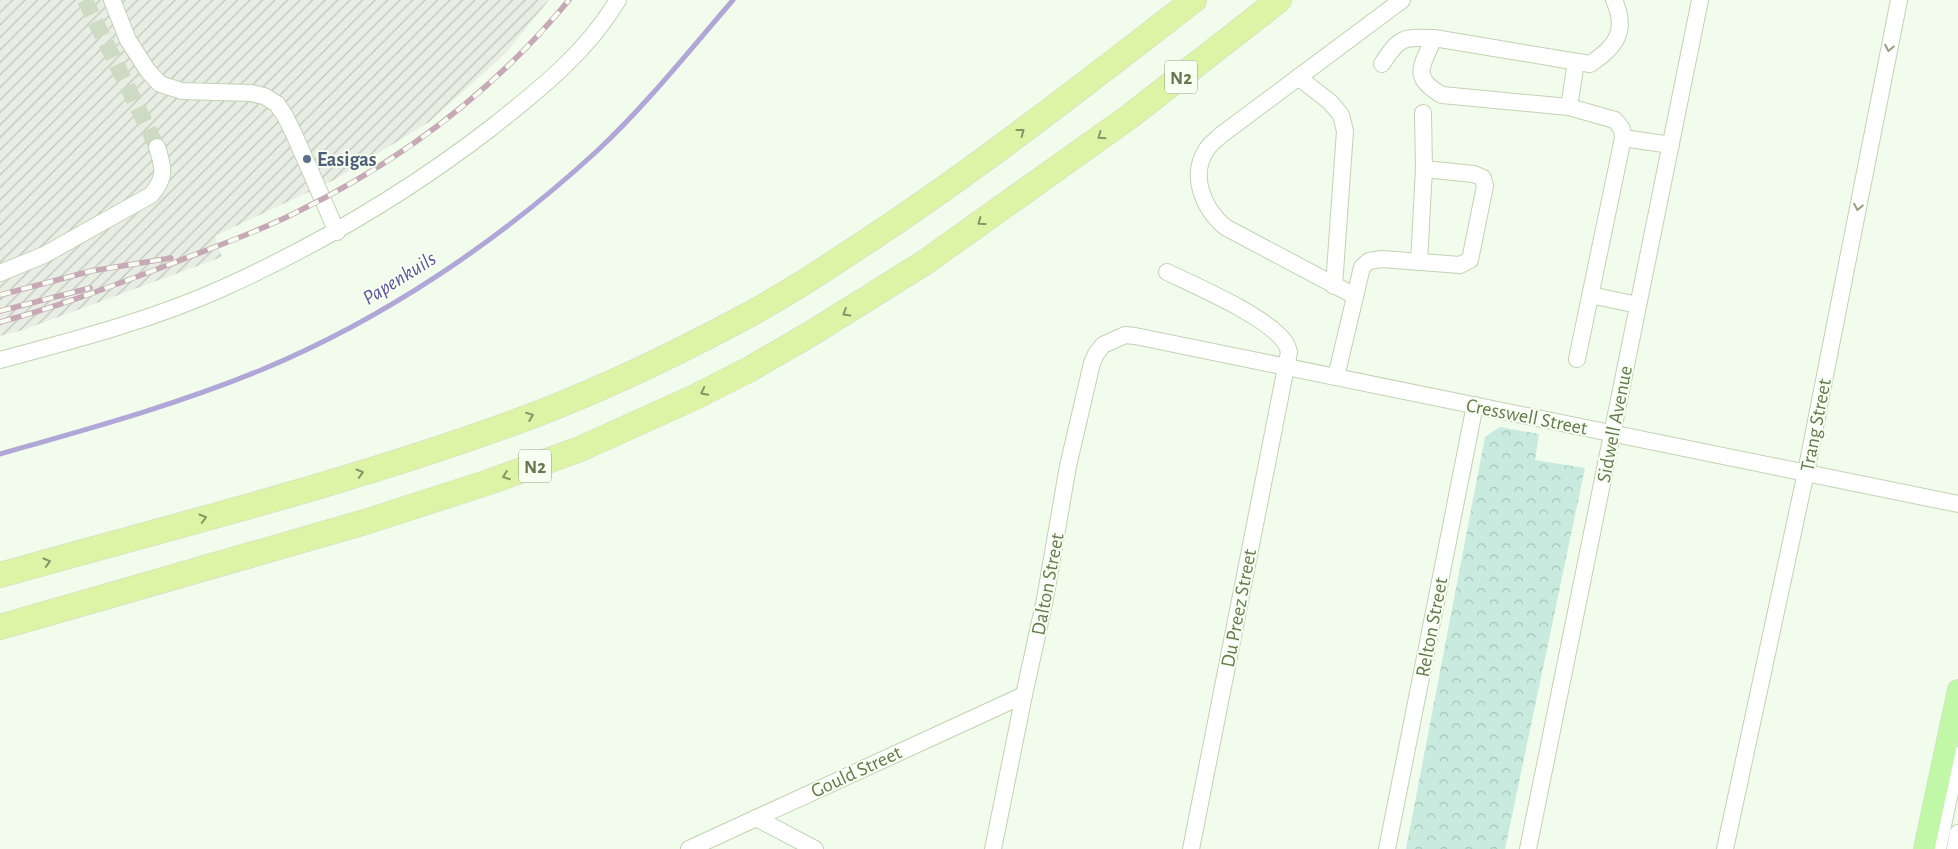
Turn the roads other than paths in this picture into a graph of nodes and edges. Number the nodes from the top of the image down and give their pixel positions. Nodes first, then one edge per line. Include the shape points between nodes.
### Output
1 (112, 0) edge
2 (618, 0) edge
3 (1172, 0) edge
4 (1194, 0) edge
5 (1279, 0) edge
6 (1295, 0) edge
7 (1402, 0) edge
8 (1614, 0) edge
9 (1700, 0) edge
10 (1899, 0) edge
11 (1434, 38) junction
12 (1576, 62) junction
13 (1382, 64) dead end
14 (1298, 77) junction
15 (1055, 106) junction
16 (1568, 107) junction
17 (1423, 113) dead end
18 (1129, 117) junction
19 (1623, 138) junction
20 (1671, 145) junction
21 (157, 147) tunnel mouth
22 (1424, 169) junction
23 (338, 232) junction
24 (1419, 262) junction
25 (1167, 272) dead end
26 (0, 273) edge
27 (1334, 286) junction
28 (1590, 295) junction
29 (1355, 296) junction
30 (1638, 305) junction
31 (1125, 335) joint
32 (1577, 359) dead end
33 (0, 360) edge
34 (1287, 366) junction
35 (1336, 377) junction
36 (1475, 405) junction
37 (1612, 433) junction
38 (1806, 472) junction
39 (1958, 504) edge
40 (0, 575) edge
41 (0, 627) edge
42 (1958, 690) edge
43 (1024, 695) junction
44 (1958, 755) edge
45 (756, 818) junction
46 (1958, 833) edge
47 (689, 849) edge
48 (815, 849) edge
49 (993, 849) edge
50 (1191, 849) edge
51 (1387, 849) edge
52 (1528, 849) edge
53 (1725, 849) edge
54 (1924, 849) edge
55 (1938, 849) edge
56 (1955, 849) edge

1 - 23 street via 128,40 160,84 182,91 251,93 277,104
2 - 23 street via 574,57 543,87 463,149
3 - 15 highway
4 - 15 highway, N2
5 - 18 highway, N2
6 - 18 highway
7 - 14 street
8 - 12 street via 1620,28 1616,42 1606,54 1590,64
9 - 20 street, Sidwell Avenue
10 -> 38 street, Trang Street
11 - 12 street
11 - 13 street via 1401,40
11 - 16 street via 1421,68 1421,77 1429,88 1442,95
12 - 16 street
14 - 27 street via 1330,102 1341,115 1344,131
14 - 27 street via 1207,148 1199,167 1199,185 1206,204 1225,227
40 -> 15 highway, N2 via 397,462 512,424 571,400 683,348 797,287 904,218
16 - 19 street via 1615,120 1622,128
17 - 22 street
18 -> 41 highway, N2 via 924,263 812,334 695,397 580,449 365,522
19 - 20 street
19 - 28 street
20 - 30 street, Sidwell Avenue
21 - 26 street via 163,165 162,176 151,195 44,255
22 - 24 street
22 - 24 street via 1474,174 1482,178 1485,186 1470,260 1460,264
23 - 33 street via 222,288 140,320
24 - 29 street via 1369,261 1362,267
25 - 34 street, Du Preez Street via 1265,324 1285,342 1289,352
27 - 29 street
28 - 30 street
28 - 32 street
29 - 35 street
30 - 37 street, Sidwell Avenue
31 - 34 street, Cresswell Street
31 - 43 street, Dalton Street via 1103,345 1092,363 1068,466 1045,599
34 - 35 street, Cresswell Street
34 - 50 street, Du Preez Street
35 - 36 street, Cresswell Street
36 - 37 street, Cresswell Street
36 - 51 street, Relton Street
37 - 38 street, Cresswell Street
37 - 52 street, Sidwell Avenue
38 - 39 street, Cresswell Street
38 - 53 street, Trang Street
42 - 54 main road
43 - 45 street, Gould Street
43 - 49 street, Dalton Street
44 - 55 street
45 - 47 street, Gould Street
45 - 48 street
46 - 56 street

